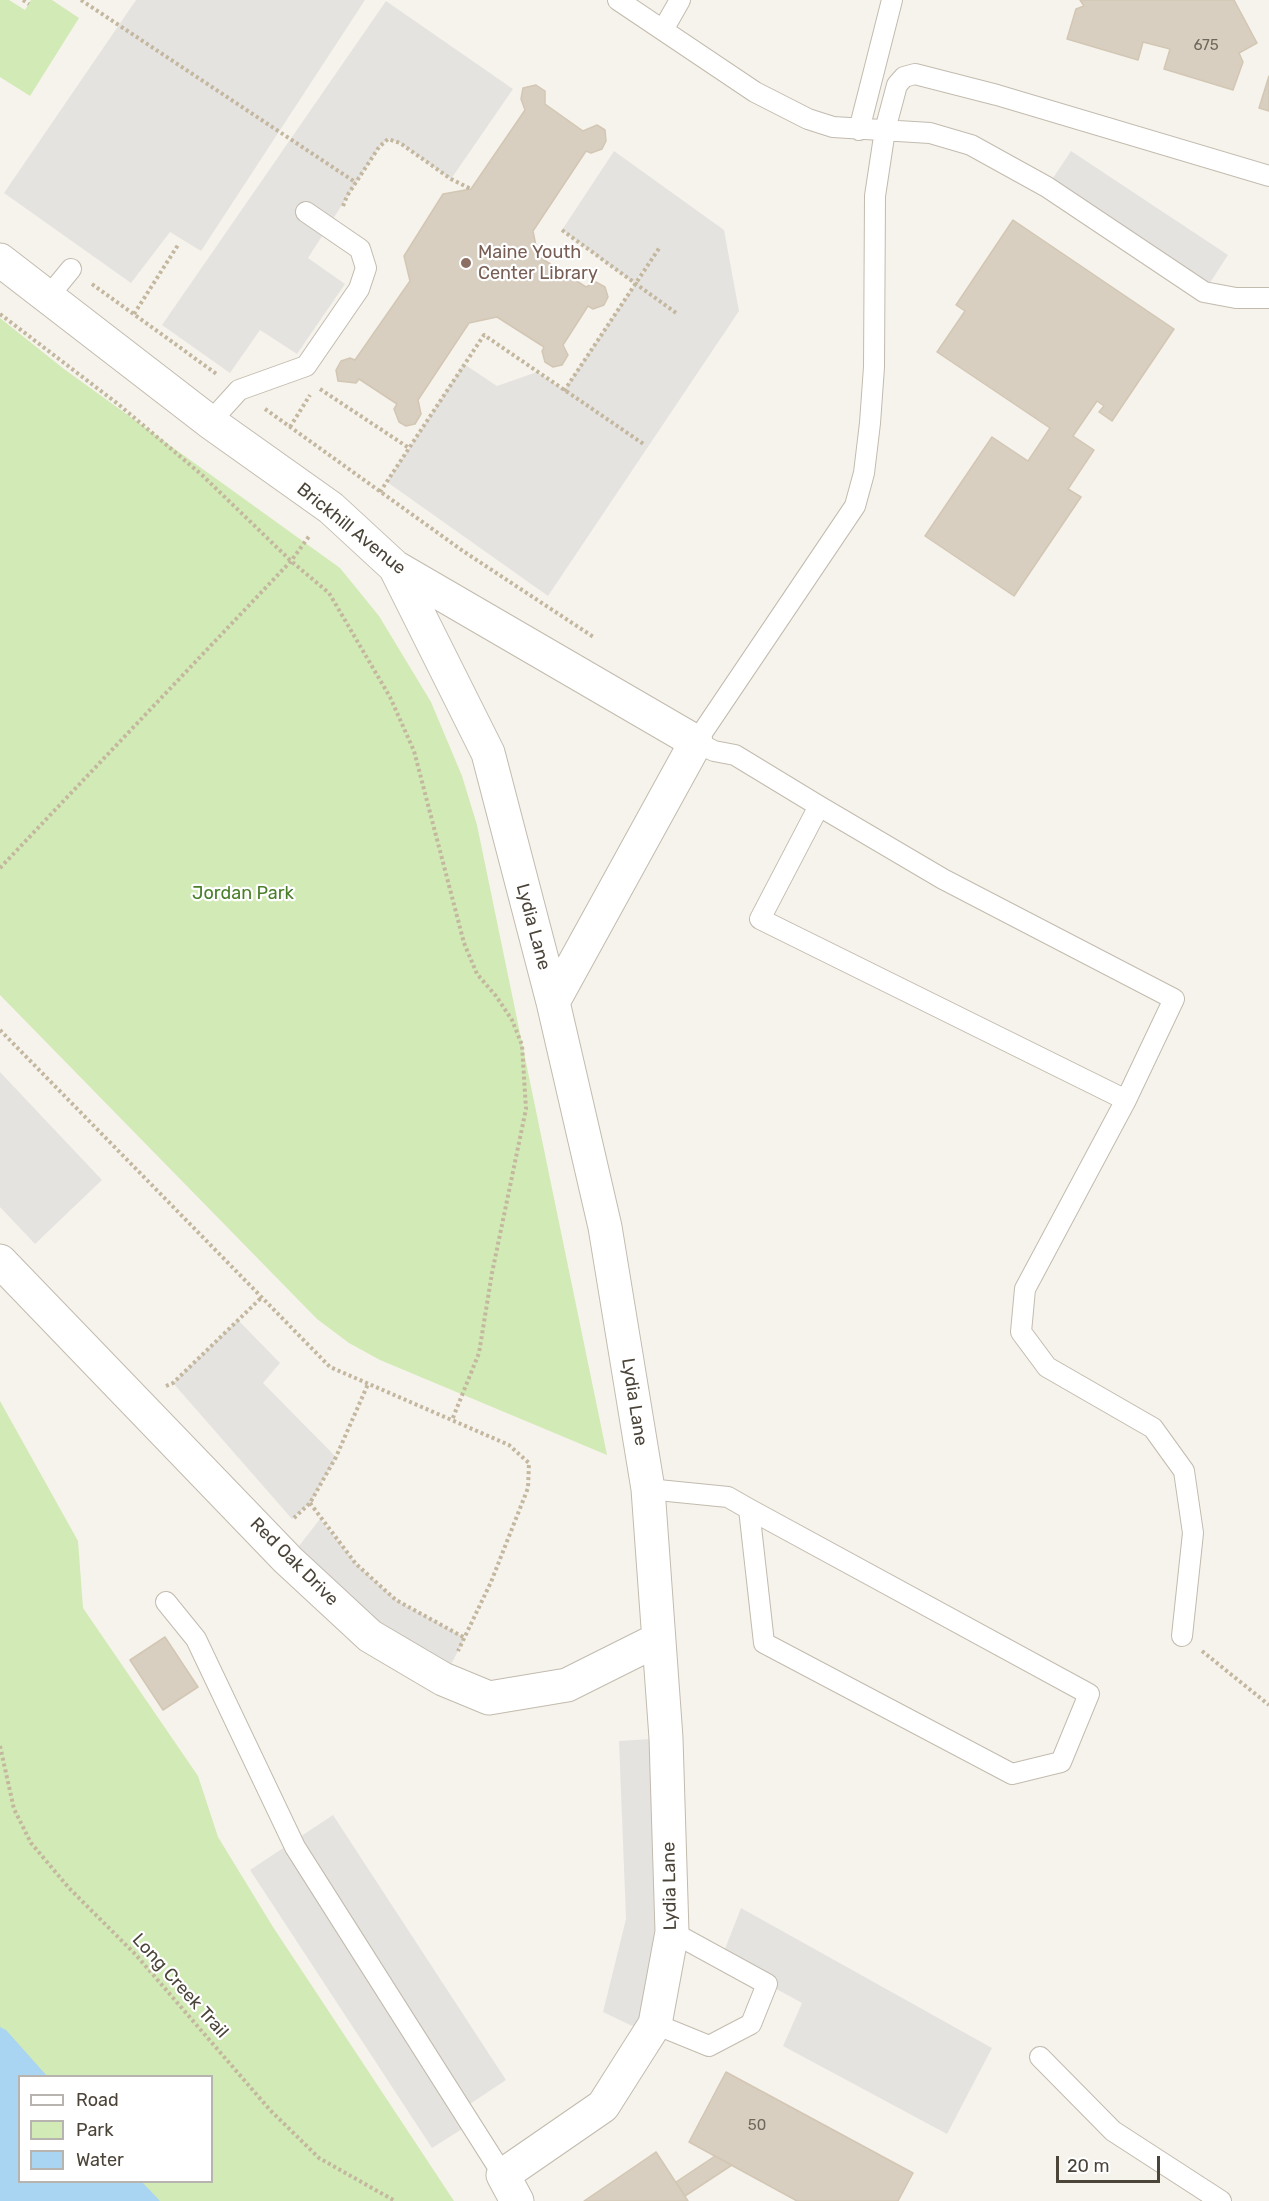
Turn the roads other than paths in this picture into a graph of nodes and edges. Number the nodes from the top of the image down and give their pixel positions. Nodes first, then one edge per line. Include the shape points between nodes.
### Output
1 (618, 0) edge
2 (680, 0) edge
3 (892, 0) edge
4 (663, 30) junction
5 (859, 130) junction
6 (885, 130) junction
7 (1269, 176) edge
8 (306, 212) dead end
9 (0, 260) edge
10 (71, 269) road end
11 (48, 297) junction
12 (1269, 298) edge
13 (210, 422) junction
14 (395, 567) junction
15 (696, 742) junction
16 (819, 806) junction
17 (553, 1002) junction
18 (1126, 1100) junction
19 (0, 1261) edge
20 (648, 1489) junction
21 (749, 1509) junction
22 (165, 1602) dead end
23 (1182, 1636) road end
24 (657, 1640) junction
25 (672, 1932) junction
26 (655, 2024) junction
27 (1040, 2057) dead end
28 (510, 2188) edge
29 (1221, 2201) edge

1 - 4 lane
2 - 4 lane
3 - 5 lane
4 - 5 lane via 765,98 807,119
5 - 6 lane
6 - 7 lane via 897,85 904,76 915,74
6 - 12 lane via 930,133 971,145 1047,187 1204,292 1236,298
6 - 15 lane via 875,196 870,423 855,506
8 - 13 lane via 360,249 366,268 359,289 306,366 239,390
9 - 11 street, Brickhill Avenue
10 - 11 lane
11 - 13 street, Brickhill Avenue
13 - 14 street, Brickhill Avenue via 331,508
14 - 15 street, Brickhill Avenue
14 - 17 street, Lydia Lane via 488,753
15 - 16 lane via 735,755
15 - 17 street
16 - 18 lane via 943,879 1174,999
16 - 18 lane via 760,919
17 - 20 street, Lydia Lane via 605,1227
18 - 23 lane via 1025,1289 1021,1332 1047,1367 1153,1428 1184,1471 1193,1533
19 - 24 street, Red Oak Drive via 270,1539 370,1636 443,1679 489,1698 567,1685
20 - 21 lane via 728,1497
20 - 24 street, Lydia Lane
21 - 21 lane via 1089,1694 1061,1762 1012,1774 764,1643
22 - 28 lane via 196,1638 295,1847
24 - 25 street, Lydia Lane via 666,1738
25 - 26 street, Lydia Lane
25 - 26 lane via 767,1984 751,2024 709,2046
26 - 28 street, Lydia Lane via 603,2106
27 - 29 lane via 1113,2132

